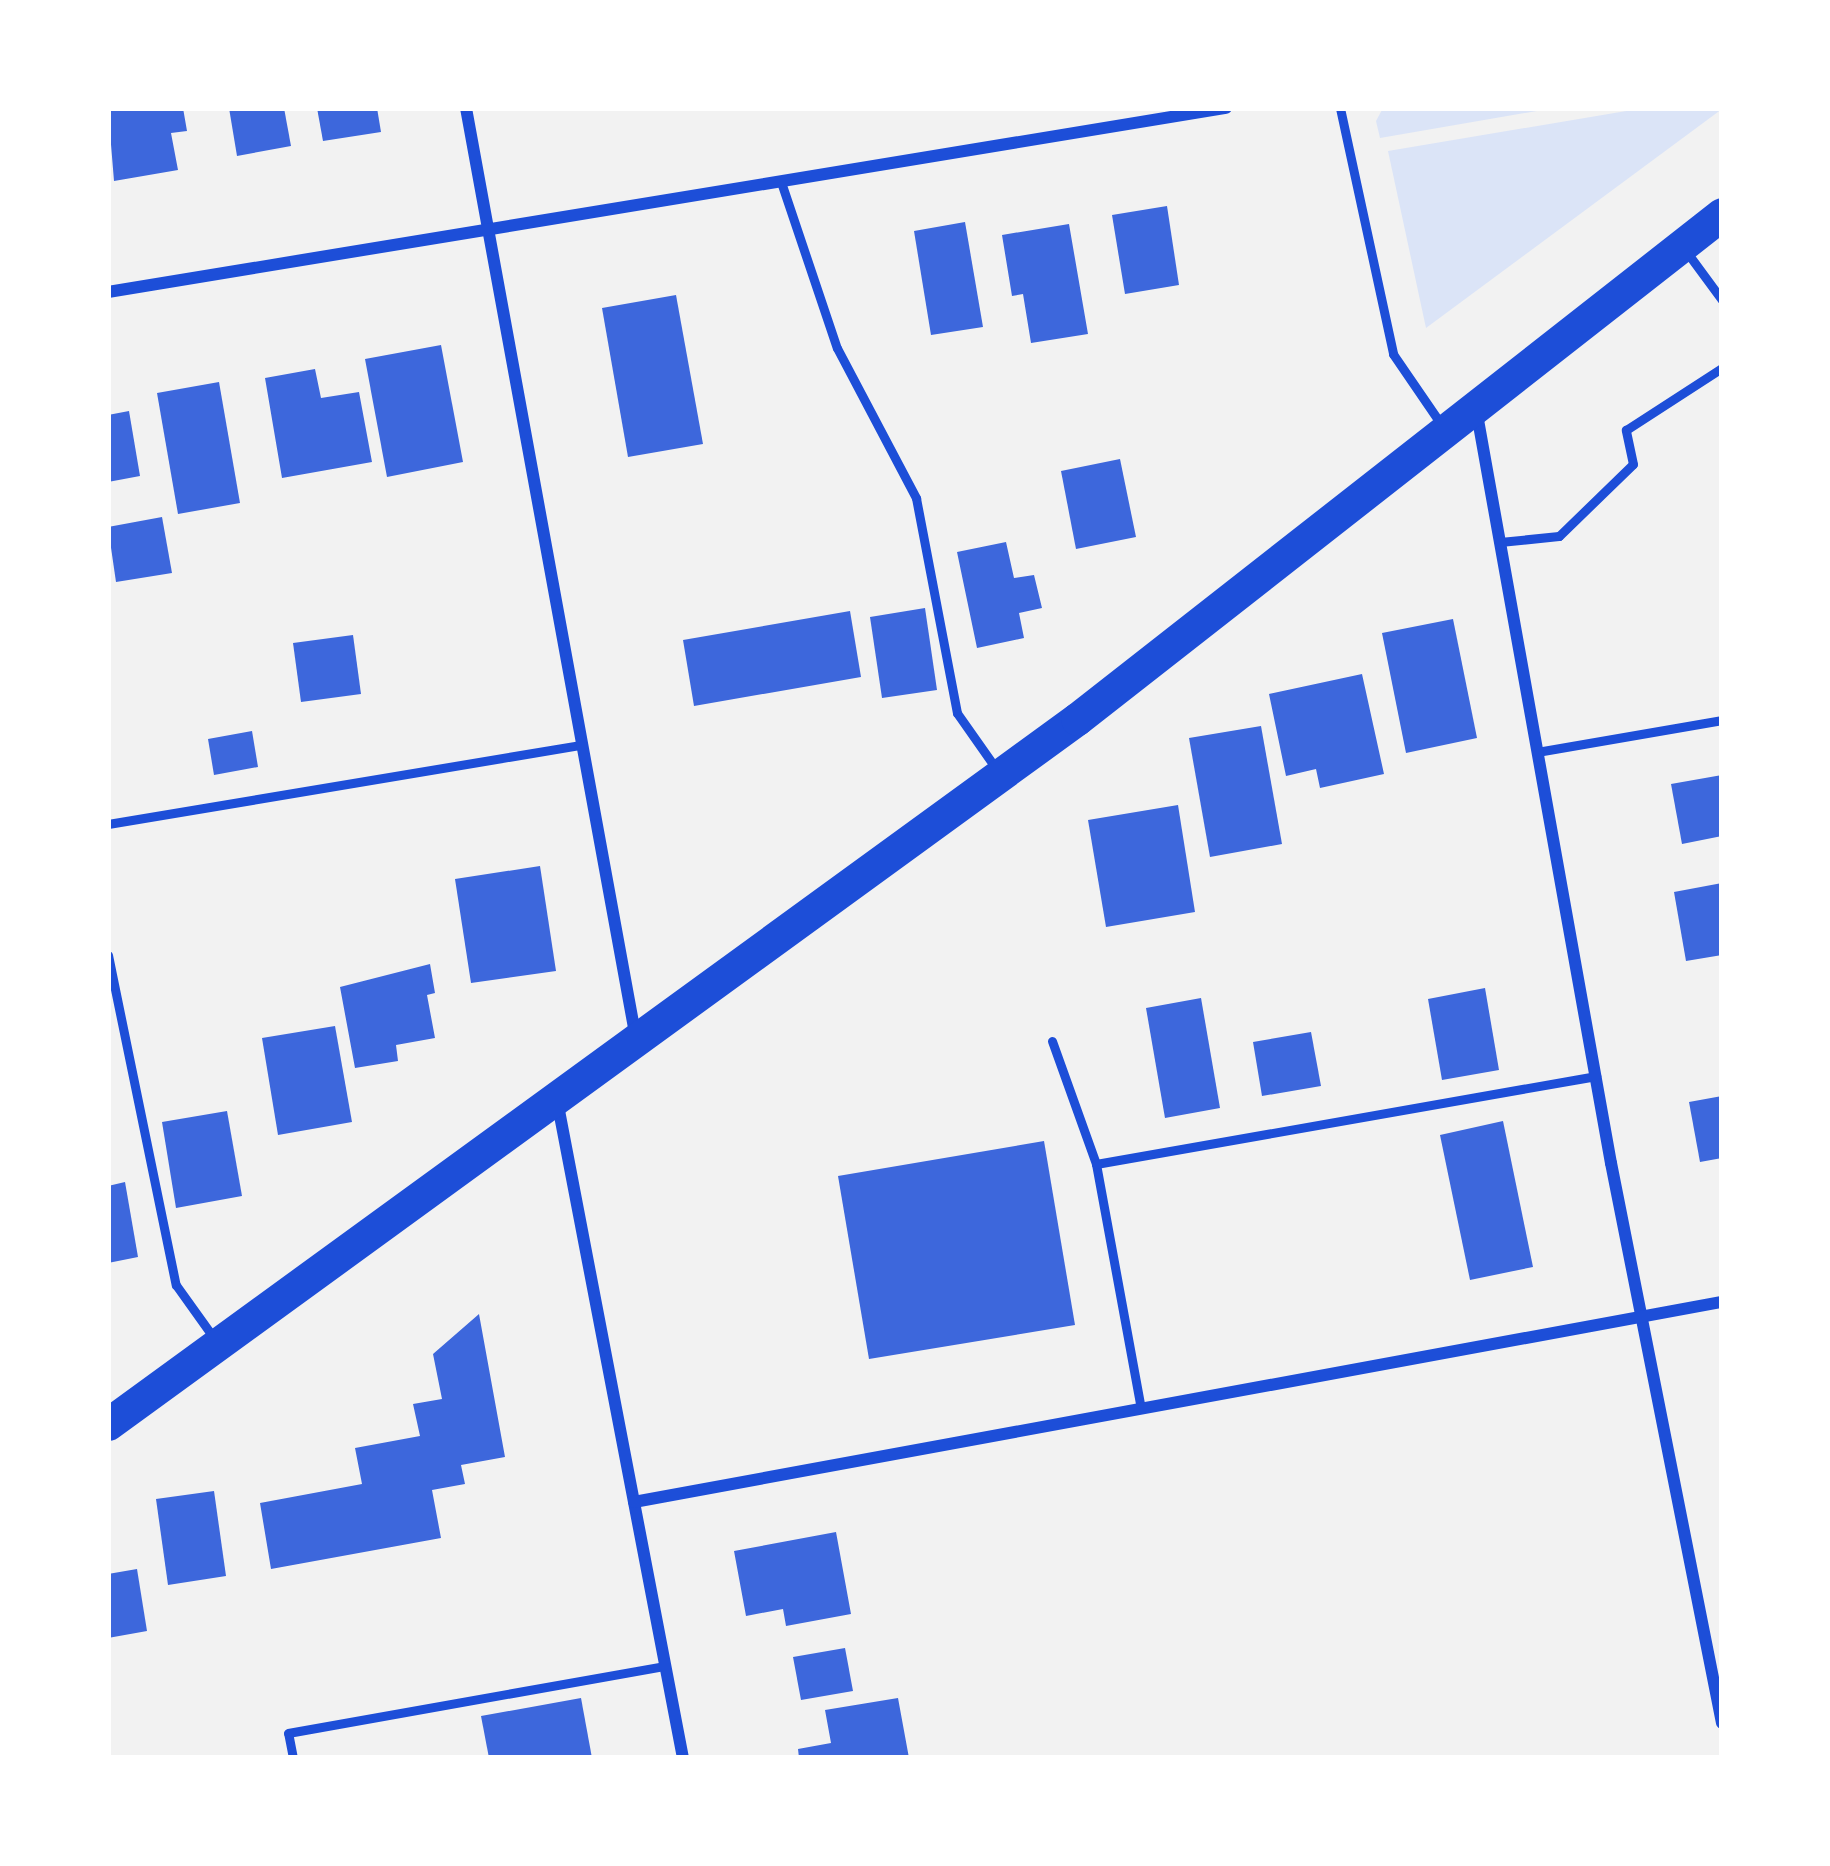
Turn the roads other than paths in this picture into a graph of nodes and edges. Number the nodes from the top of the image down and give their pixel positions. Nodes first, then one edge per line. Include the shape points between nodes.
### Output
1 (466, 108) edge
2 (1226, 108) edge
3 (1340, 108) edge
4 (781, 182) junction
5 (1722, 214) edge
6 (487, 231) junction
7 (1682, 245) junction
8 (108, 292) edge
9 (1722, 300) edge
10 (1722, 368) edge
11 (1475, 407) junction
12 (1446, 431) junction
13 (1500, 542) junction
14 (1722, 720) edge
15 (581, 745) junction
16 (1538, 752) junction
17 (1000, 775) junction
18 (108, 824) edge
19 (108, 955) edge
20 (636, 1041) junction
21 (1052, 1041) dead end
22 (1596, 1076) junction
23 (557, 1099) junction
24 (1096, 1164) junction
25 (1722, 1302) edge
26 (1641, 1316) junction
27 (218, 1345) junction
28 (1141, 1409) junction
29 (108, 1424) edge
30 (634, 1502) junction
31 (665, 1666) junction
32 (1722, 1724) edge
33 (293, 1758) edge
34 (683, 1758) edge

1 - 6 street
2 - 4 street
3 - 12 lane via 1393,354
4 - 6 street
4 - 17 lane via 837,347 916,499 957,713
5 - 7 highway
6 - 8 street
6 - 15 street
7 - 9 lane
7 - 11 highway
10 - 13 lane via 1626,430 1633,464 1559,536
11 - 12 highway
11 - 13 street
12 - 17 highway
13 - 16 street
14 - 16 lane
15 - 18 lane
15 - 20 street
16 - 22 street
17 - 20 highway
19 - 27 lane via 176,1285
20 - 23 highway
21 - 24 lane
22 - 24 lane
22 - 26 street
23 - 27 highway
23 - 30 street
24 - 28 lane
25 - 26 street
26 - 28 street
26 - 32 street
27 - 29 highway
28 - 30 street
30 - 31 street
31 - 33 lane via 288,1733
31 - 34 street

